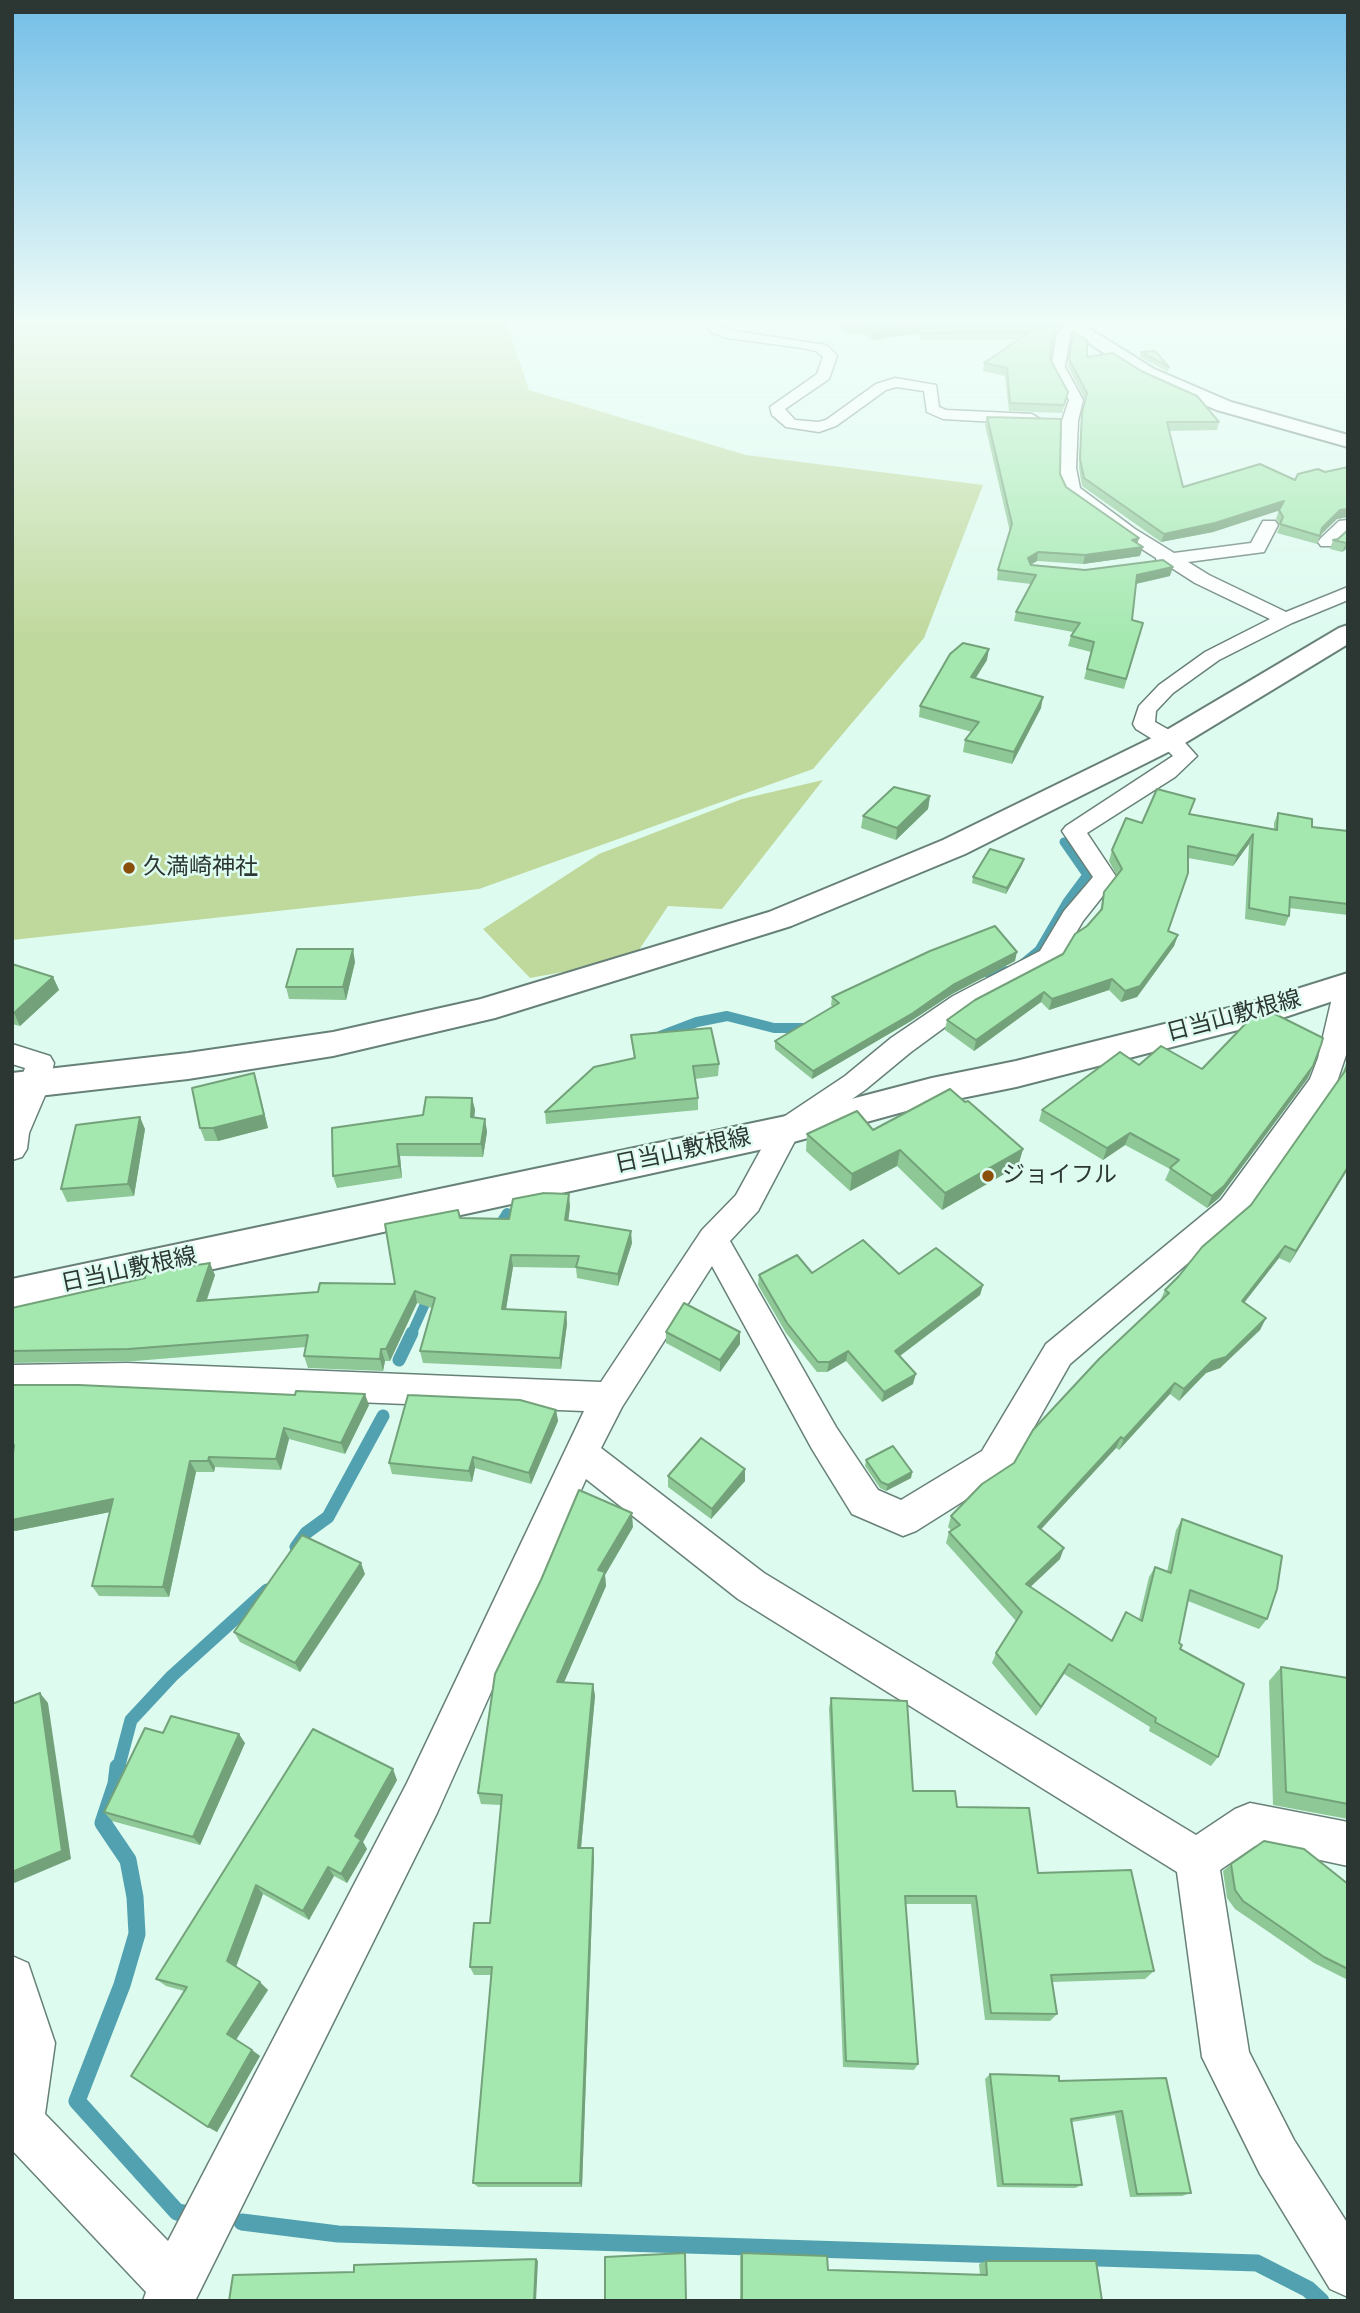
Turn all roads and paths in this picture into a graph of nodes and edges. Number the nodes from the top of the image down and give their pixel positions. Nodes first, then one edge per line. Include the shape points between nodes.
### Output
1 (1058, 427) edge
2 (1298, 427) edge
3 (1348, 441) edge
4 (1325, 519) edge
5 (1245, 524) edge
6 (1346, 525) edge
7 (1327, 542) dead end
8 (1170, 559) junction
9 (1143, 564) edge
10 (1348, 593) edge
11 (1285, 620) junction
12 (1348, 633) edge
13 (1170, 740) junction
14 (1348, 985) edge
15 (12, 1054) edge
16 (23, 1086) edge
17 (786, 1130) junction
18 (12, 1149) edge
19 (713, 1239) junction
20 (12, 1296) edge
21 (12, 1380) edge
22 (610, 1397) junction
23 (580, 1453) junction
24 (1348, 1844) edge
25 (1196, 1860) junction
26 (12, 1979) edge
27 (16, 2123) edge
28 (1348, 2271) edge
29 (172, 2292) edge

1 - 8 street via 1073,491
2 - 3 main road
4 - 6 street
5 - 8 street via 1267,529 1258,548
6 - 7 street
8 - 9 street
8 - 11 street
10 - 11 street
11 - 13 street via 1212,656 1146,710 1144,724
12 - 13 main road
13 - 16 main road via 954,847 780,919 630,967 484,1010 332,1044
13 - 17 street via 1186,756 1074,831 1105,878 1073,917 1049,957 962,1002
14 - 17 main road, 日当山敷根線 via 1232,1019
14 - 19 street via 1323,1082 1232,1208 1058,1354 995,1462 903,1519 865,1502
15 - 16 street via 40,1063
16 - 18 street
17 - 19 street via 747,1203
17 - 20 main road, 日当山敷根線
19 - 22 street
21 - 22 street via 127,1378
22 - 23 street
23 - 25 street via 751,1586
23 - 29 street via 422,1798
24 - 25 street via 1250,1824
25 - 28 street via 1226,2057 1276,2157
26 - 27 street via 31,2043
27 - 29 street

